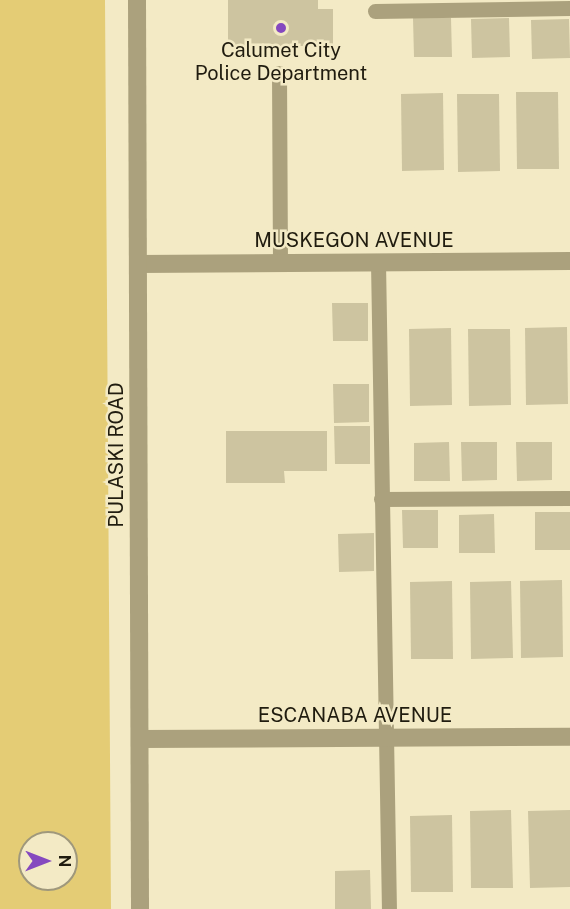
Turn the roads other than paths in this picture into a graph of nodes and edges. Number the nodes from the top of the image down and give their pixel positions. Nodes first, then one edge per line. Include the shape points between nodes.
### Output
1 (136, 0) edge
2 (570, 8) edge
3 (375, 11) dead end
4 (279, 73) dead end
5 (570, 261) edge
6 (378, 262) junction
7 (280, 263) junction
8 (138, 264) junction
9 (570, 498) edge
10 (381, 499) junction
11 (570, 736) edge
12 (387, 737) junction
13 (140, 739) junction
14 (140, 909) edge
15 (389, 909) edge

1 - 8 street, PULASKI ROAD
2 - 3 lane
4 - 7 lane
5 - 6 street, MUSKEGON AVENUE
6 - 7 street, MUSKEGON AVENUE
6 - 10 lane
7 - 8 street, MUSKEGON AVENUE
8 - 13 street, PULASKI ROAD
9 - 10 lane
10 - 12 lane
11 - 12 street, ESCANABA AVENUE
12 - 13 street, ESCANABA AVENUE
12 - 15 lane
13 - 14 street, PULASKI ROAD

